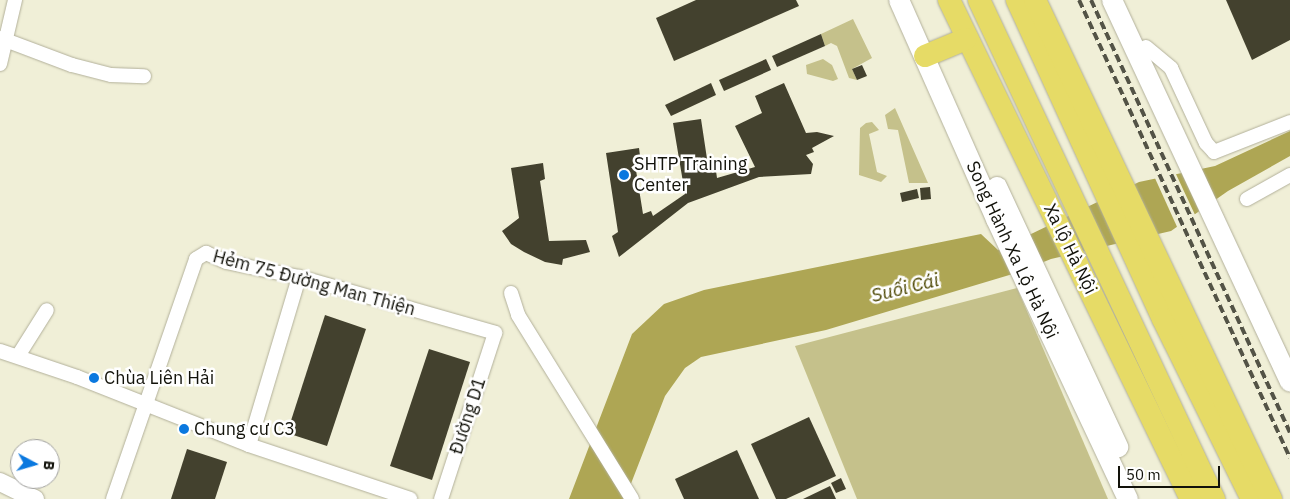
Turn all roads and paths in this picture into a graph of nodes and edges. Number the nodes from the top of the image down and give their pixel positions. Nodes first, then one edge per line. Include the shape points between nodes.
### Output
1 (15, 0) edge
2 (900, 0) edge
3 (914, 0) edge
4 (949, 0) edge
5 (979, 0) edge
6 (1017, 0) edge
7 (1035, 0) edge
8 (1112, 0) edge
9 (1124, 0) edge
10 (4, 39) edge
11 (966, 39) junction
12 (1146, 47) junction
13 (931, 53) junction
14 (0, 64) edge
15 (144, 76) dead end
16 (1290, 122) edge
17 (1180, 133) junction
18 (1097, 152) junction
19 (1290, 176) edge
20 (1247, 198) dead end
21 (1242, 267) junction
22 (298, 277) junction
23 (511, 294) dead end
24 (47, 310) dead end
25 (1172, 315) junction
26 (496, 333) joint
27 (0, 351) edge
28 (18, 356) junction
29 (1290, 358) edge
30 (1073, 366) junction
31 (1290, 381) edge
32 (144, 404) junction
33 (249, 445) junction
34 (1202, 470) junction
35 (0, 482) edge
36 (35, 499) edge
37 (113, 499) edge
38 (410, 499) edge
39 (441, 499) edge
40 (632, 499) edge
41 (1128, 499) edge
42 (1140, 499) edge
43 (1190, 499) edge
44 (1199, 499) edge
45 (1214, 499) edge
46 (1252, 499) edge
47 (1271, 499) edge

1 - 10 street
2 - 13 main road, Song Hành Xa Lộ Hà Nội
3 - 13 main road, Song Hành Xa Lộ Hà Nội
4 - 11 highway, Xa lộ Hà Nội
5 - 34 highway, Xa lộ Hà Nội
6 - 18 highway
7 - 18 highway
8 - 17 main road
9 - 12 main road
10 - 14 street
10 - 15 street via 72,65 111,75
11 - 13 highway
11 - 43 highway, Xa lộ Hà Nội
12 - 16 street via 1171,68 1206,143 1214,152
12 - 17 main road
13 - 30 main road, Song Hành Xa Lộ Hà Nội
17 - 21 main road
18 - 25 highway
19 - 20 street
21 - 29 main road
21 - 31 main road
22 - 26 street, Hẻm 75 Đường Man Thiện
22 - 32 street, Hẻm 75 Đường Man Thiện via 226,262 206,253 196,259
22 - 33 street
23 - 40 street via 518,315
24 - 28 street
25 - 46 highway
25 - 47 highway
26 - 39 street, Đường D1
27 - 28 street
28 - 32 street
30 - 41 main road, Song Hành Xa Lộ Hà Nội
30 - 42 main road, Song Hành Xa Lộ Hà Nội
32 - 33 street
32 - 37 street, Hẻm 75 Đường Man Thiện
33 - 38 street
34 - 44 highway
34 - 45 highway, Xa lộ Hà Nội
35 - 36 street

